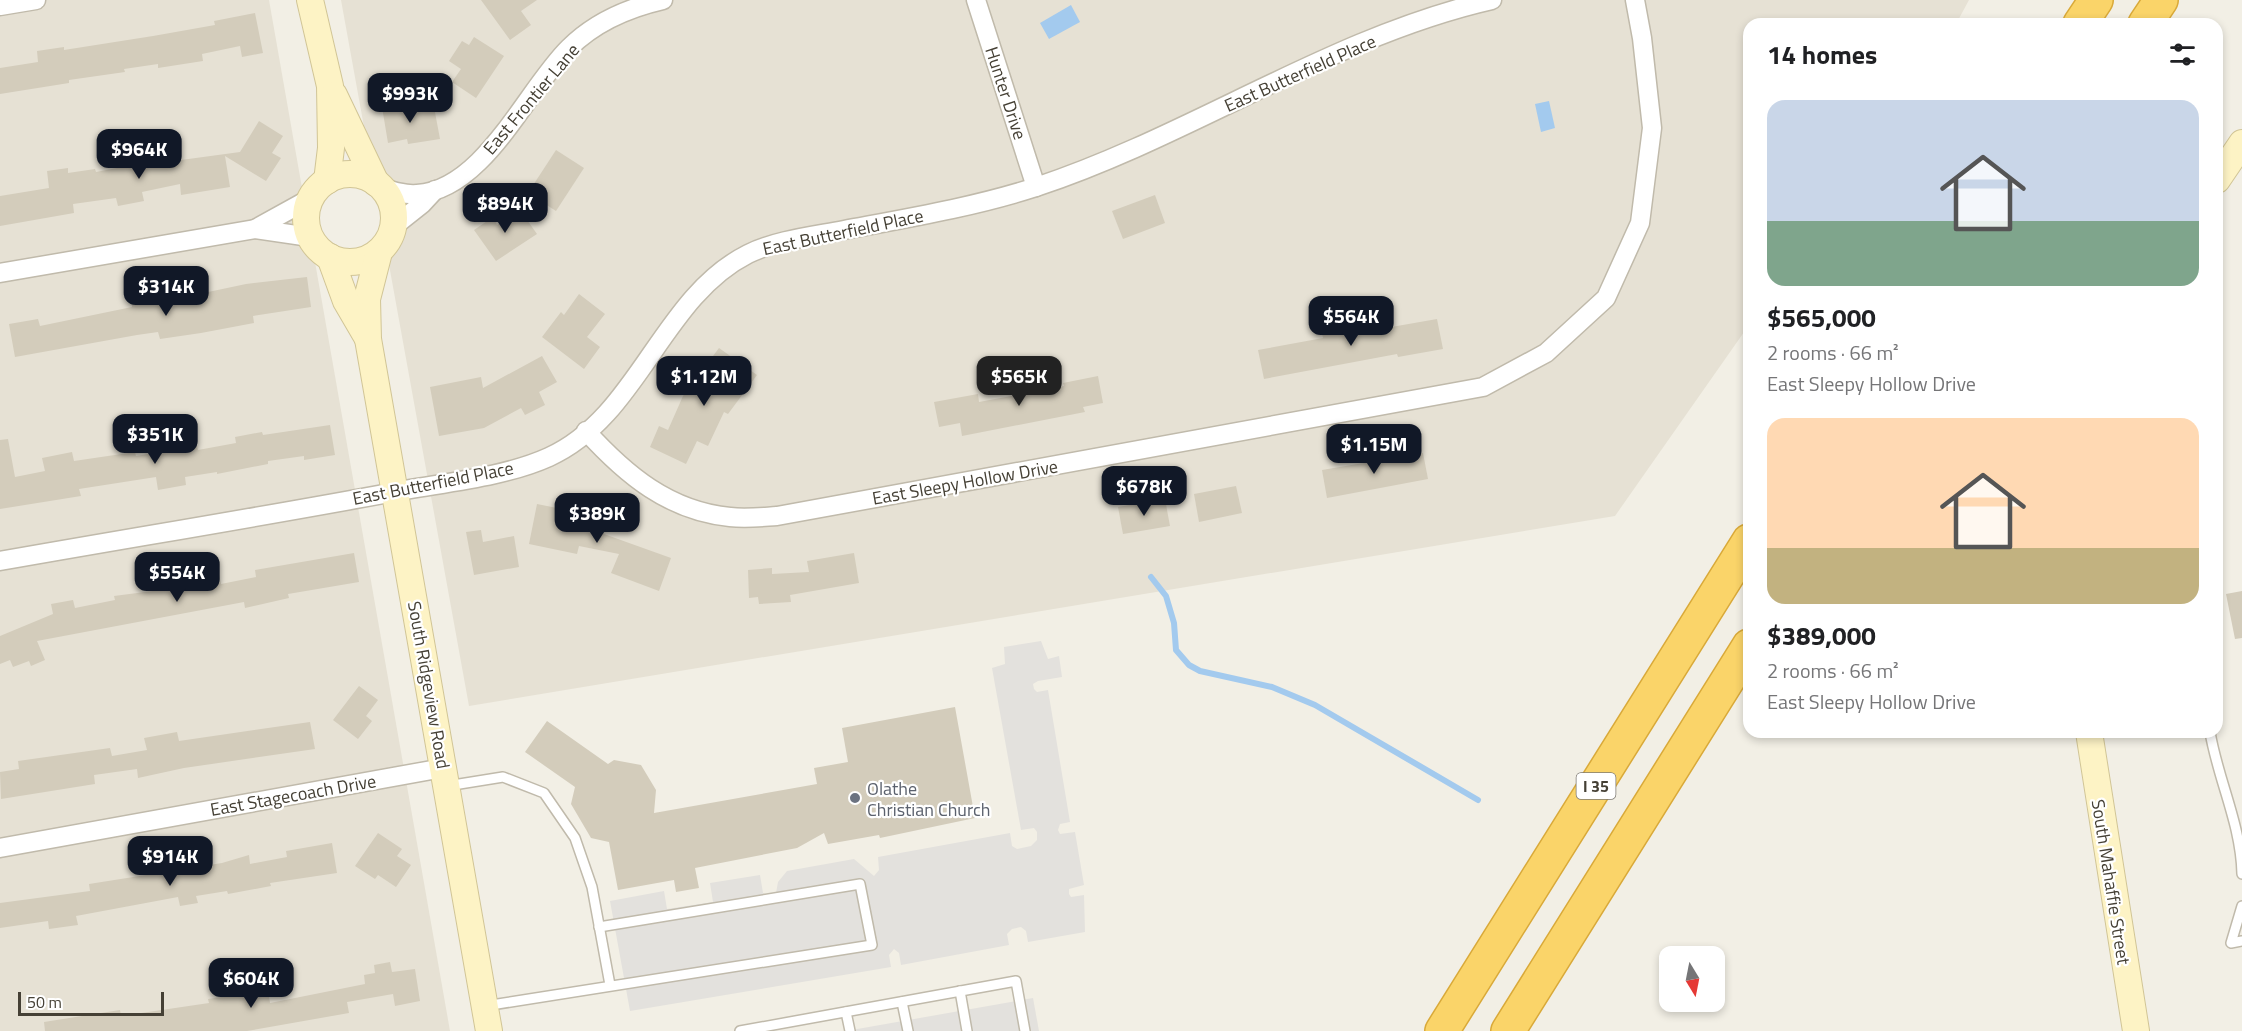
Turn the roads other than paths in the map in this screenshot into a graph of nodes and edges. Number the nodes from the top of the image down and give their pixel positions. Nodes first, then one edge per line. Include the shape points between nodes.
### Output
1 (36, 0) edge
2 (310, 0) edge
3 (663, 0) edge
4 (976, 0) edge
5 (1492, 0) edge
6 (1635, 0) edge
7 (2096, 0) edge
8 (2161, 0) edge
9 (0, 6) edge
10 (2084, 18) edge
11 (2149, 18) edge
12 (330, 86) junction
13 (2242, 143) edge
14 (2223, 171) edge
15 (378, 185) junction
16 (1036, 187) junction
17 (319, 189) junction
18 (435, 190) junction
19 (393, 227) junction
20 (255, 229) junction
21 (310, 237) junction
22 (379, 252) junction
23 (330, 257) junction
24 (0, 273) edge
25 (368, 339) junction
26 (586, 431) junction
27 (395, 492) junction
28 (1743, 551) edge
29 (0, 561) edge
30 (1743, 656) edge
31 (2090, 738) edge
32 (2212, 738) edge
33 (445, 777) junction
34 (2242, 806) edge
35 (2231, 808) junction
36 (0, 848) edge
37 (2242, 874) edge
38 (2242, 906) edge
39 (599, 927) junction
40 (2242, 941) edge
41 (610, 985) junction
42 (960, 991) junction
43 (903, 1002) junction
44 (484, 1006) junction
45 (846, 1012) junction
46 (790, 1027) edge
47 (489, 1031) edge
48 (740, 1031) edge
49 (850, 1031) edge
50 (908, 1031) edge
51 (967, 1031) edge
52 (1024, 1031) edge
53 (1442, 1031) edge
54 (1508, 1031) edge
55 (2136, 1031) edge

1 - 9 street
2 - 12 main road
3 - 18 street, East Frontier Lane via 610,18 570,47 493,147 469,170
4 - 16 street, Hunter Drive
5 - 16 street, East Butterfield Place via 1446,10 1327,59 1096,165
6 - 26 street, East Sleepy Hollow Drive via 1652,128 1640,223 1606,298 1546,353 1483,387 777,516 705,513 656,493 613,461
7 - 10 highway
8 - 11 highway
12 - 15 main road
12 - 17 main road via 331,148
13 - 14 main road
15 - 17 main road via 355,175 341,175
15 - 18 street via 402,194
15 - 19 main road via 390,199
16 - 26 street, East Butterfield Place via 958,208 752,252 710,280 609,410
17 - 20 street
17 - 21 main road via 306,216
18 - 19 street
19 - 22 main road
20 - 21 street
20 - 24 street
21 - 23 main road
22 - 23 main road via 366,260 351,262
22 - 25 main road via 367,298
23 - 25 main road via 346,301
25 - 27 main road, South Ridgeview Road
26 - 27 street, East Butterfield Place via 545,459 500,472
27 - 29 street, East Butterfield Place
27 - 33 main road, South Ridgeview Road
28 - 53 highway, I 35
30 - 54 highway
31 - 55 main road, South Mahaffie Street
32 - 35 lane
33 - 36 street, East Stagecoach Drive
33 - 39 lane via 503,777 544,794 576,838 592,887
33 - 44 main road, South Ridgeview Road
34 - 35 lane
35 - 37 lane
38 - 40 lane via 2231,943
39 - 41 lane
39 - 41 lane via 860,884 872,945
41 - 44 lane
42 - 43 lane
42 - 51 lane
42 - 52 lane via 1016,981
43 - 45 lane
43 - 50 lane
44 - 47 main road, South Ridgeview Road
45 - 46 lane
45 - 49 lane
46 - 48 lane

